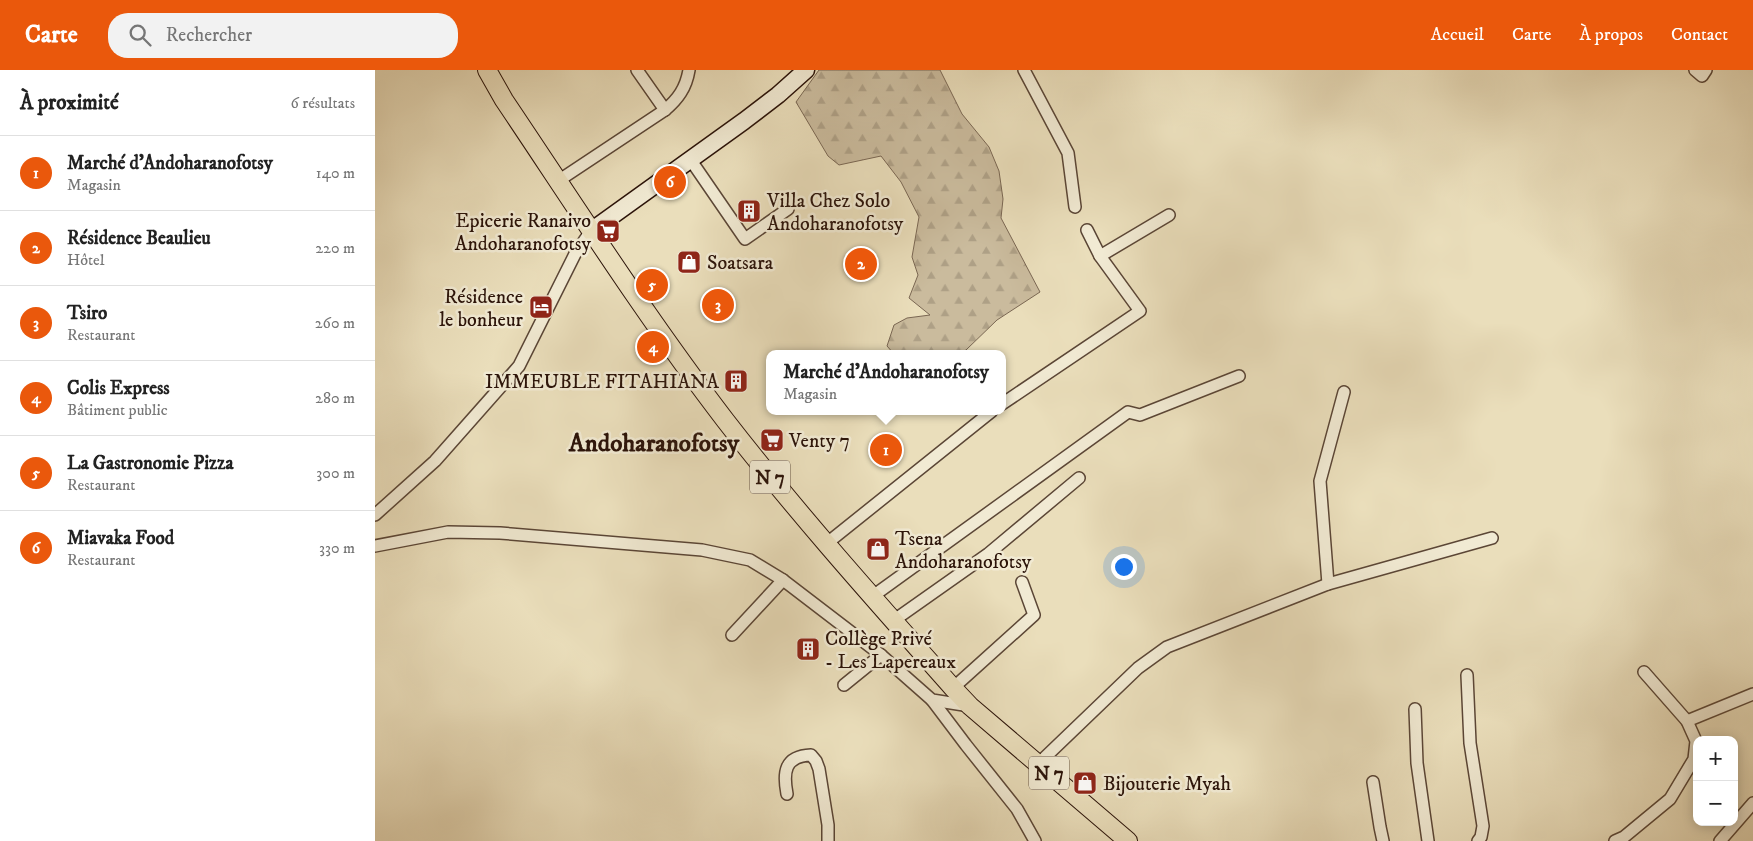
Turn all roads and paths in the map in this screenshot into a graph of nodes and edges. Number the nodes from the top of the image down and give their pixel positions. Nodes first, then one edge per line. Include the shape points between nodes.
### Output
1 (487, 70) edge
2 (637, 70) edge
3 (689, 70) edge
4 (806, 70) edge
5 (1024, 70) edge
6 (1695, 70) edge
7 (1706, 70) edge
8 (665, 110) junction
9 (690, 159) junction
10 (558, 181) junction
11 (1075, 207) dead end
12 (788, 209) dead end
13 (1169, 215) dead end
14 (1087, 230) dead end
15 (591, 231) junction
16 (1101, 256) junction
17 (1239, 376) dead end
18 (1344, 392) dead end
19 (1006, 401) edge
20 (987, 415) edge
21 (1079, 478) dead end
22 (375, 516) edge
23 (1492, 538) dead end
24 (827, 544) junction
25 (375, 546) edge
26 (783, 580) junction
27 (1022, 582) dead end
28 (1328, 584) junction
29 (873, 596) junction
30 (893, 621) junction
31 (732, 635) dead end
32 (881, 654) junction
33 (1644, 672) dead end
34 (1467, 674) dead end
35 (844, 685) dead end
36 (953, 688) junction
37 (1753, 694) edge
38 (932, 700) junction
39 (970, 706) junction
40 (1415, 709) dead end
41 (1687, 721) junction
42 (1038, 764) junction
43 (1373, 782) dead end
44 (787, 794) dead end
45 (1753, 803) edge
46 (828, 841) edge
47 (1035, 841) edge
48 (1127, 841) edge
49 (1383, 841) edge
50 (1428, 841) edge
51 (1478, 841) edge
52 (1615, 841) edge
53 (1720, 841) edge

1 - 10 main road, N 7
2 - 8 street
3 - 8 street via 678,99
4 - 9 street via 778,95
5 - 11 street via 1068,153
6 - 7 street via 1702,76
8 - 10 street
9 - 12 street via 745,239
9 - 15 street
10 - 15 main road, N 7
13 - 16 street
14 - 16 street
15 - 22 street via 575,254 519,366 435,461
15 - 24 main road, N 7 via 725,419
16 - 19 street via 1140,311
17 - 29 street via 1140,415 1128,412
18 - 28 street via 1320,481
20 - 24 street
21 - 30 street via 989,554
23 - 28 street
24 - 29 main road, N 7
25 - 26 street via 448,532 500,533 702,550 750,560
26 - 31 street
26 - 32 street
27 - 36 street via 1034,615
28 - 42 street via 1167,647 1138,668
29 - 30 main road, N 7
30 - 36 main road, N 7
32 - 35 street
32 - 38 street
33 - 41 street
34 - 51 street via 1470,743 1483,826
36 - 39 main road, N 7
37 - 41 street
38 - 39 street
38 - 47 street via 1017,809
39 - 42 main road, N 7
40 - 50 street via 1417,763
41 - 52 street via 1696,742 1694,759 1685,775 1670,799
42 - 48 main road, N 7
43 - 49 street
44 - 46 street via 785,772 790,762 800,756 811,755 819,769
45 - 53 street

